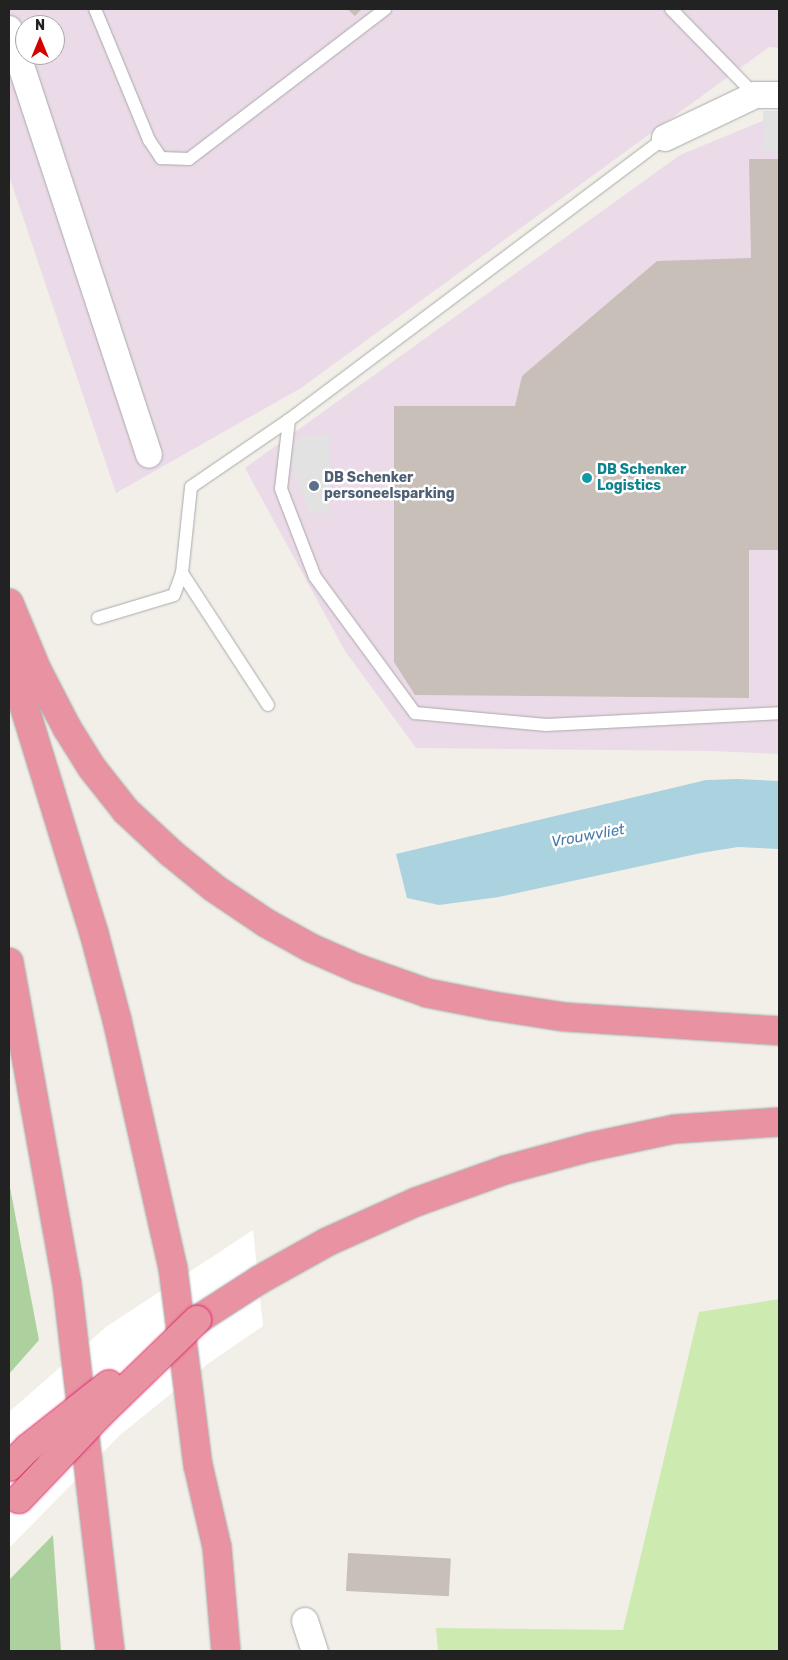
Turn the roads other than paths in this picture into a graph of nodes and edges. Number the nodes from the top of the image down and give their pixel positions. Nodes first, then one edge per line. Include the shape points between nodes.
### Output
1 (95, 9) edge
2 (385, 9) edge
3 (671, 9) edge
4 (9, 29) edge
5 (767, 95) edge
6 (666, 138) joint
7 (290, 420) junction
8 (149, 454) dead end
9 (182, 573) junction
10 (9, 603) edge
11 (98, 618) dead end
12 (9, 657) edge
13 (268, 705) dead end
14 (779, 713) edge
15 (9, 962) edge
16 (779, 1031) edge
17 (779, 1122) edge
18 (196, 1320) junction
19 (9, 1467) edge
20 (9, 1511) edge
21 (305, 1621) dead end
22 (110, 1651) edge
23 (226, 1651) edge
24 (314, 1651) edge

1 - 2 lane via 149,140 161,158 189,159
3 - 5 lane
4 - 8 street
5 - 6 street
6 - 7 lane
7 - 9 lane via 191,487
7 - 14 lane via 281,489 315,578 415,713 546,725
9 - 11 lane via 174,595
9 - 13 lane
10 - 16 highway via 67,728 92,768 126,810 171,853 214,888 266,923 359,969 427,993 564,1017
12 - 23 highway via 117,1020 168,1249 198,1465 217,1548
15 - 22 highway via 67,1284
17 - 18 highway via 675,1129 505,1170 416,1202 327,1242
18 - 19 highway, bridge via 109,1384
18 - 20 highway, bridge via 101,1413
21 - 24 street

